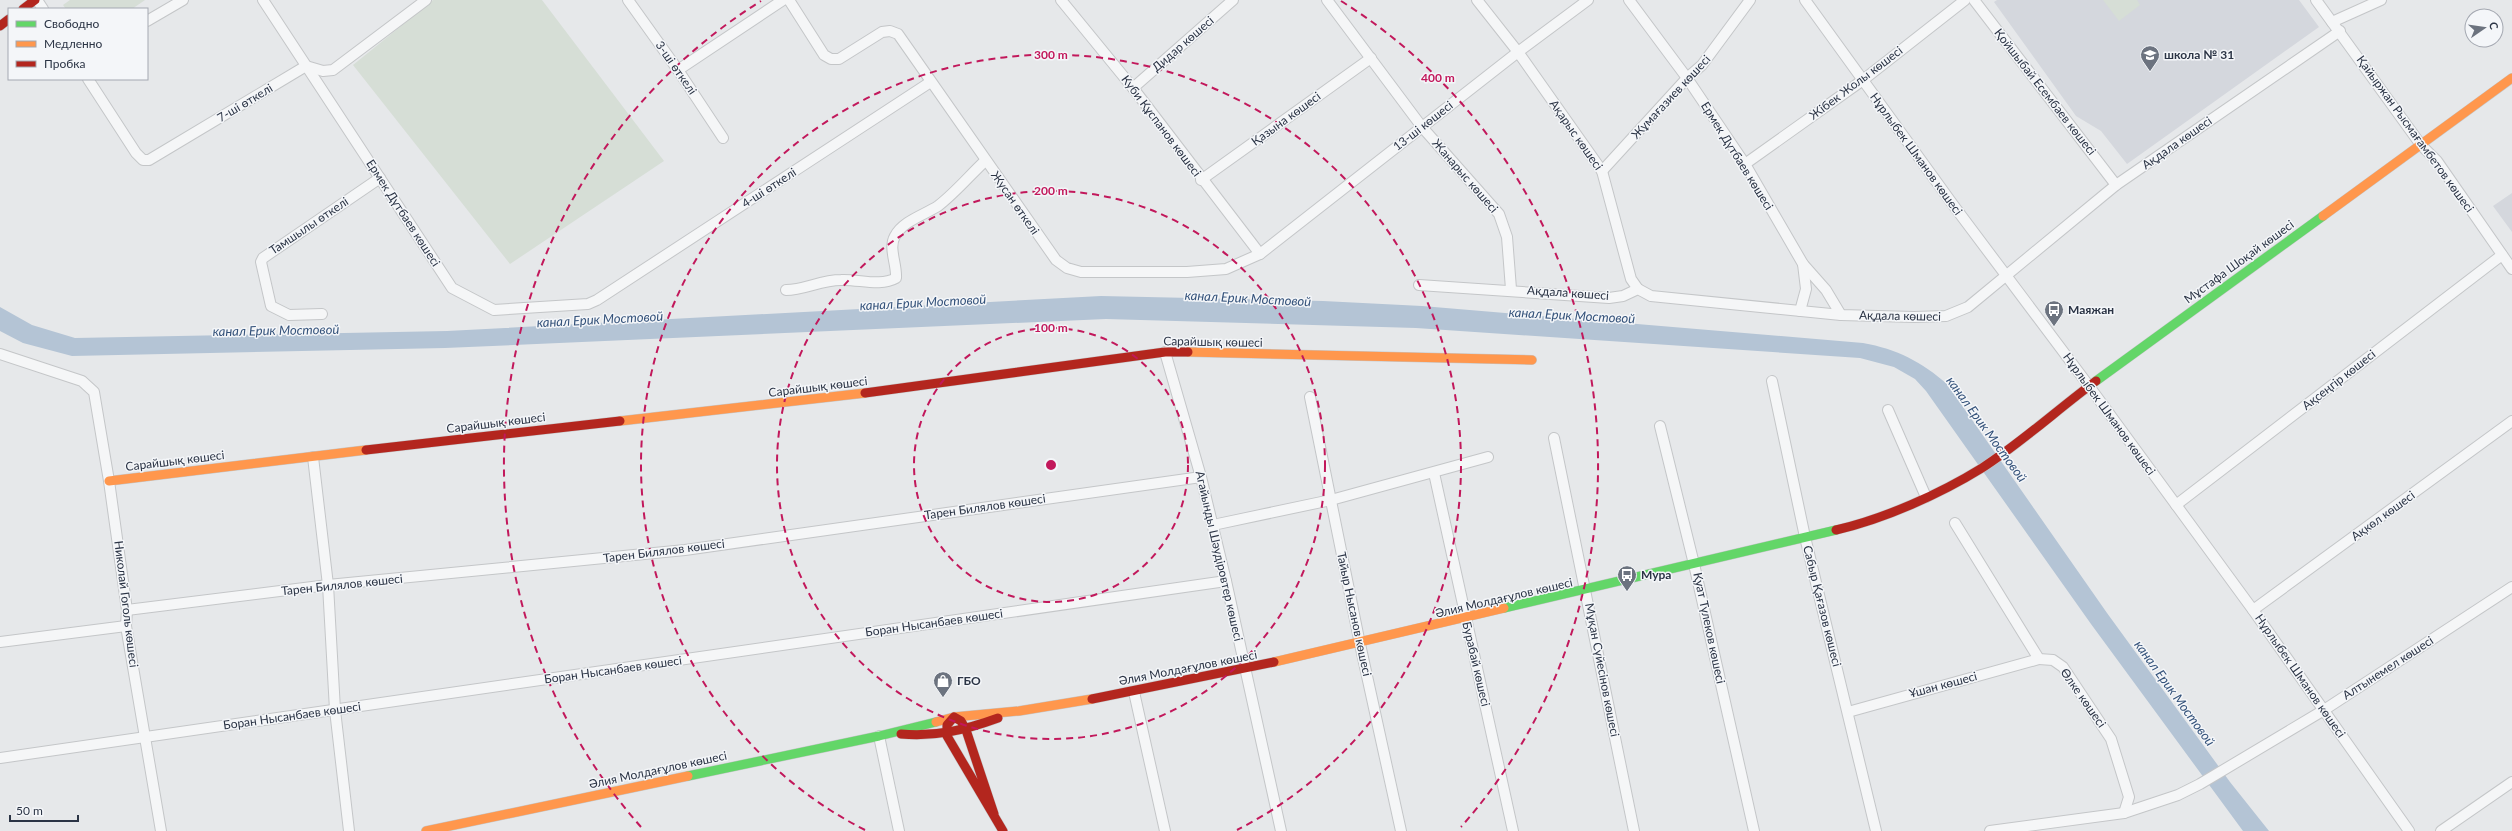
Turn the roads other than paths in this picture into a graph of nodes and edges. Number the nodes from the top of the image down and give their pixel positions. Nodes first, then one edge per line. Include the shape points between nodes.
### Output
1 (36, 0) edge
2 (183, 0) edge
3 (263, 0) edge
4 (426, 0) edge
5 (628, 0) edge
6 (783, 0) edge
7 (789, 0) edge
8 (1061, 0) edge
9 (1233, 0) edge
10 (1327, 0) edge
11 (1477, 0) edge
12 (1588, 0) edge
13 (1629, 0) edge
14 (1750, 0) edge
15 (1805, 0) edge
16 (1965, 0) edge
17 (1974, 0) edge
18 (2316, 0) edge
19 (2380, 0) edge
20 (24, 8) edge
21 (42, 8) edge
22 (8, 20) edge
23 (148, 20) edge
24 (2332, 22) junction
25 (0, 26) edge
26 (2340, 31) junction
27 (1518, 52) junction
28 (1371, 58) junction
29 (306, 66) junction
30 (678, 70) junction
31 (1687, 78) junction
32 (2512, 78) edge
33 (89, 80) edge
34 (1863, 80) junction
35 (929, 83) junction
36 (1133, 88) junction
37 (1422, 127) junction
38 (723, 138) dead end
39 (2421, 145) junction
40 (985, 161) junction
41 (1745, 164) junction
42 (1602, 171) junction
43 (380, 178) junction
44 (1202, 180) junction
45 (2116, 185) junction
46 (1260, 254) junction
47 (2502, 255) junction
48 (1803, 264) junction
49 (2512, 269) edge
50 (2006, 274) junction
51 (1419, 285) dead end
52 (1511, 289) junction
53 (1638, 289) junction
54 (786, 290) dead end
55 (608, 293) joint
56 (1800, 311) junction
57 (322, 314) dead end
58 (1841, 315) junction
59 (1165, 352) junction
60 (0, 354) edge
61 (1532, 360) dead end
62 (1772, 381) dead end
63 (2089, 386) junction
64 (1310, 397) dead end
65 (1888, 410) dead end
66 (2512, 422) edge
67 (1660, 426) dead end
68 (1554, 438) dead end
69 (312, 457) junction
70 (1488, 457) dead end
71 (1982, 468) joint
72 (1434, 473) junction
73 (1200, 477) junction
74 (109, 481) junction
75 (1926, 497) junction
76 (1331, 500) junction
77 (2176, 506) junction
78 (1955, 523) dead end
79 (1213, 525) junction
80 (1806, 537) junction
81 (1694, 564) junction
82 (1226, 581) junction
83 (328, 585) junction
84 (2512, 587) edge
85 (1586, 591) junction
86 (127, 610) junction
87 (2254, 610) junction
88 (1466, 619) junction
89 (126, 626) junction
90 (0, 642) edge
91 (1360, 644) junction
92 (2039, 659) junction
93 (1245, 670) junction
94 (1134, 692) junction
95 (335, 710) junction
96 (2324, 710) junction
97 (1019, 711) junction
98 (1848, 712) junction
99 (954, 717) junction
100 (966, 730) junction
101 (894, 733) junction
102 (146, 736) junction
103 (879, 736) junction
104 (947, 736) junction
105 (923, 737) junction
106 (0, 758) edge
107 (977, 763) junction
108 (964, 767) junction
109 (2512, 782) edge
110 (2124, 813) junction
111 (994, 814) junction
112 (161, 831) edge
113 (349, 831) edge
114 (426, 831) edge
115 (900, 831) edge
116 (1003, 831) edge
117 (1165, 831) edge
118 (1281, 831) edge
119 (1401, 831) edge
120 (1513, 831) edge
121 (1634, 831) edge
122 (1754, 831) edge
123 (1876, 831) edge
124 (1990, 831) edge
125 (2409, 831) edge
126 (2441, 831) edge

1 - 20 main road
1 - 21 street
2 - 23 street
3 - 29 street, Ермек Дүтбаев көшесi
4 - 29 street via 333,70 323,71
5 - 30 street, 3-шi өткелi
6 - 30 street
7 - 35 street, Жусан өткелі via 824,55 831,59 839,59 882,32 890,31 898,34
8 - 36 street, Куби Құспанов көшесi
9 - 36 street, Дидар көшесі
10 - 28 street, Жанарыс көшесі
11 - 27 street, Ақарыс көшесi
12 - 27 street, 13-ші көшесi
13 - 31 street, Ермек Дүтбаев көшесi
14 - 31 street, Жұмағазиев көшесі via 1702,65
15 - 34 street, Нұрлыбек Шманов көшесі
16 - 34 street, Жібек Жолы көшесі
17 - 45 street, Қойшыбай Есембаев көшесі
18 - 24 street, Қайыржан Рысмағамбетов көшесі
19 - 24 street
22 - 25 main road
24 - 26 street, Қайыржан Рысмағамбетов көшесі
26 - 39 street, Қайыржан Рысмағамбетов көшесі
26 - 45 street, Ақдала көшесі
27 - 37 street, 13-ші көшесi
27 - 42 street, Ақарыс көшесi
28 - 37 street, Жанарыс көшесі
28 - 44 street, Қазына көшесі
29 - 33 street, 7-шi өткелi via 149,160 143,160 136,153
29 - 43 street, Ермек Дүтбаев көшесi
30 - 38 street, 3-шi өткелi
31 - 41 street, Ермек Дүтбаев көшесi
31 - 42 street, Жұмағазиев көшесі
32 - 39 main road, Мұстафа Шоқай көшесi
34 - 41 street, Жібек Жолы көшесі
34 - 50 street, Нұрлыбек Шманов көшесі
35 - 40 street, Жусан өткелі
35 - 55 street, 4-шi өткелi
36 - 44 street, Куби Құспанов көшесi
37 - 46 street, 13-ші көшесi
37 - 52 street, Жанарыс көшесі via 1499,214 1507,237
39 - 47 street, Қайыржан Рысмағамбетов көшесі via 2437,162
39 - 63 main road, Мұстафа Шоқай көшесi
40 - 46 street, Жусан өткелі via 1056,260 1067,268 1081,272 1187,272 1226,269
40 - 54 street via 939,205 902,227 895,236 891,247 896,278 888,283 841,280
41 - 48 street, Ермек Дүтбаев көшесi
42 - 53 street, Ақарыс көшесi via 1631,279
43 - 55 street, Ермек Дүтбаев көшесi via 452,288 474,301 494,310 588,304
43 - 57 street, Тамшылы өткелі via 263,258 261,262 271,306 289,315
44 - 46 street, Куби Құспанов көшесi
45 - 50 street, Ақдала көшесі
47 - 49 street, Қайыржан Рысмағамбетов көшесі
47 - 77 street, Ақсеңгір көшесі
48 - 56 street via 1806,289
48 - 58 street, Ермек Дүтбаев көшесi via 1826,290
50 - 58 street, Ақдала көшесі via 1968,306 1946,316
50 - 63 street, Нұрлыбек Шманов көшесі
51 - 52 street, Ақдала көшесі
52 - 53 street, Ақдала көшесі via 1608,298 1623,296
53 - 56 street, Ақдала көшесі via 1651,296
56 - 58 street, Ақдала көшесі
59 - 61 main road, Сарайшық көшесі
59 - 69 main road, Сарайшық көшесі via 805,401
59 - 73 street, Агайынды Шәудіровтер көшесi
60 - 74 street, Николай Гоголь көшесі via 82,381 94,392
62 - 80 street, Сабыр Қағазов көшесі
63 - 71 main road, Мұстафа Шоқай көшесi
63 - 77 street, Нұрлыбек Шманов көшесі
64 - 76 street, Тайыр Нысанов көшесi
65 - 75 street
66 - 87 street, Ақкөл көшесі
67 - 81 street, Қуат Түлеков көшесі
68 - 85 street, Мұқан Сүйесінов көшесі
69 - 74 main road, Сарайшық көшесі
69 - 83 street
70 - 72 street
71 - 75 main road, Әлия Молдағұлов көшесі
72 - 76 street
72 - 88 street, Бурабай көшесi
73 - 79 street, Агайынды Шәудіровтер көшесi
73 - 83 street, Тарен Билялов көшесі via 685,550
74 - 86 street, Николай Гоголь көшесі
75 - 80 main road, Әлия Молдағұлов көшесі via 1855,526
76 - 79 street
76 - 91 street, Тайыр Нысанов көшесi
77 - 87 street, Нұрлыбек Шманов көшесі
78 - 92 street
79 - 82 street, Агайынды Шәудіровтер көшесi
80 - 81 main road, Әлия Молдағұлов көшесі
80 - 98 street, Сабыр Қағазов көшесі
81 - 85 main road, Әлия Молдағұлов көшесі
81 - 122 street, Қуат Түлеков көшесі
82 - 93 street, Агайынды Шәудіровтер көшесi
82 - 95 street, Боран Нысанбаев көшесі
83 - 86 street, Тарен Билялов көшесі
83 - 95 street
84 - 96 street, Алтынемел көшесі
85 - 88 main road, Әлия Молдағұлов көшесі
85 - 121 street, Мұқан Сүйесінов көшесі
86 - 89 street, Николай Гоголь көшесі
87 - 96 street, Нұрлыбек Шманов көшесі
88 - 91 main road, Әлия Молдағұлов көшесі
88 - 120 street, Бурабай көшесi
89 - 90 street
89 - 102 street, Николай Гоголь көшесі
91 - 93 main road, Әлия Молдағұлов көшесі
91 - 119 street, Тайыр Нысанов көшесi
92 - 98 street, Ұшан көшесі
92 - 110 street, Өлке көшесі via 2053,660 2063,667 2111,739 2129,797
93 - 94 main road, Әлия Молдағұлов көшесі
93 - 118 street, Агайынды Шәудіровтер көшесi
94 - 97 main road, Әлия Молдағұлов көшесі
94 - 117 street
95 - 102 street, Боран Нысанбаев көшесі
95 - 113 street
96 - 110 street, Алтынемел көшесі via 2200,784 2146,807
96 - 125 street, Нұрлыбек Шманов көшесі
97 - 99 main road, Әлия Молдағұлов көшесі
97 - 100 main road, Әлия Молдағұлов көшесі
97 - 107 main road via 989,727 982,734
98 - 123 street, Сабыр Қағазов көшесі
99 - 100 main road via 961,721
99 - 101 main road, Әлия Молдағұлов көшесі
99 - 104 main road via 947,725
100 - 104 main road, Әлия Молдағұлов көшесі
100 - 107 main road
101 - 103 main road, Әлия Молдағұлов көшесі
101 - 105 main road, Әлия Молдағұлов көшесі
102 - 106 street, Боран Нысанбаев көшесі
102 - 112 street, Николай Гоголь көшесі
103 - 114 main road, Әлия Молдағұлов көшесі
103 - 115 street
104 - 105 main road, Әлия Молдағұлов көшесі
104 - 108 main road
105 - 108 main road via 941,747
107 - 111 main road
108 - 111 main road
109 - 126 street
110 - 124 street, Алтынемел көшесі
111 - 116 main road

